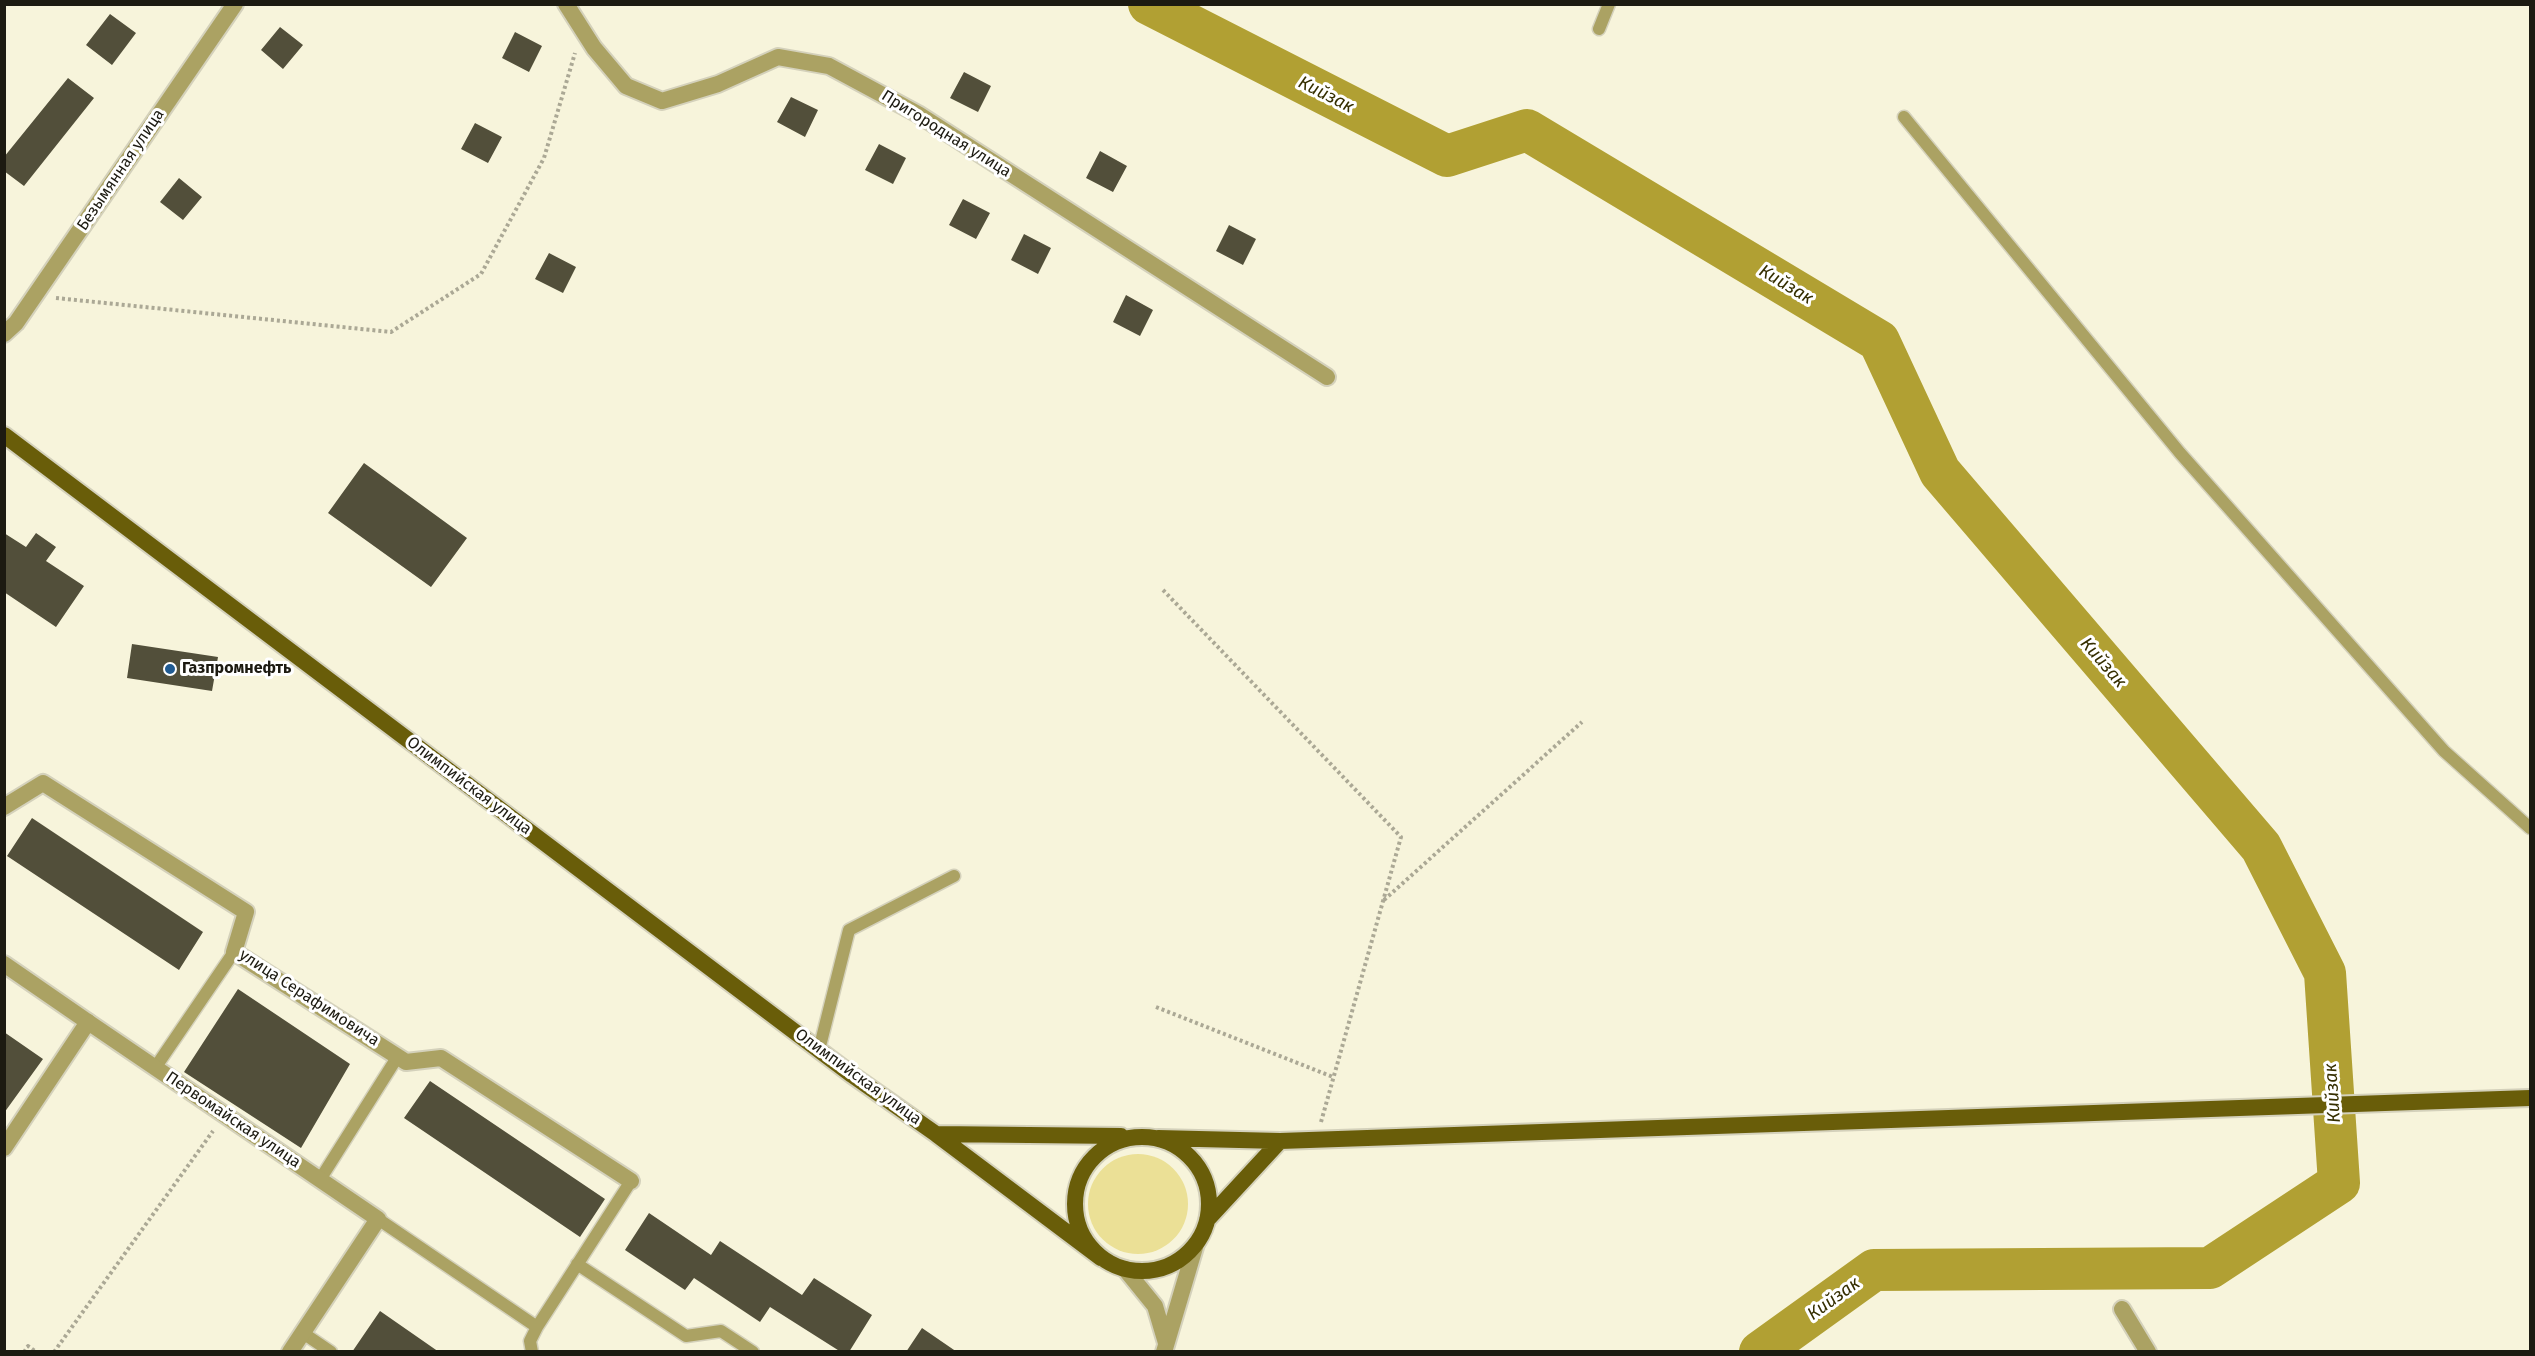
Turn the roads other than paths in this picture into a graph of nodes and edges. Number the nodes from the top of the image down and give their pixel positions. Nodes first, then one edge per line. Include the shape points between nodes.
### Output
1 (235, 4) edge
2 (566, 4) edge
3 (1610, 4) edge
4 (1599, 29) dead end
5 (1904, 117) dead end
6 (4, 334) edge
7 (1327, 377) dead end
8 (4, 435) edge
9 (4, 807) edge
10 (2530, 828) edge
11 (954, 876) dead end
12 (234, 952) junction
13 (4, 964) edge
14 (88, 1022) junction
15 (819, 1050) junction
16 (398, 1056) junction
17 (155, 1068) junction
18 (2530, 1098) edge
19 (936, 1134) junction
20 (1131, 1137) junction
21 (1158, 1138) junction
22 (1280, 1141) junction
23 (4, 1148) edge
24 (321, 1178) junction
25 (631, 1181) joint
26 (378, 1219) junction
27 (1207, 1220) junction
28 (1196, 1244) junction
29 (1101, 1258) junction
30 (577, 1264) junction
31 (1125, 1269) junction
32 (2122, 1309) dead end
33 (537, 1327) junction
34 (303, 1333) junction
35 (1165, 1347) edge
36 (290, 1352) edge
37 (331, 1352) edge
38 (532, 1352) edge
39 (753, 1352) edge
40 (2148, 1352) edge

1 - 6 street, Безымянная улица via 16,323
2 - 7 street, Пригородная улица via 626,86 662,100 718,84 778,57 830,66 918,114
3 - 4 lane
5 - 10 lane via 2180,453 2444,751
8 - 15 main road, Олимпийская улица
9 - 12 street, улица Серафимовича via 43,783 246,912
11 - 15 lane via 849,930
12 - 16 street, улица Серафимовича
12 - 17 lane
13 - 14 street, Первомайская улица
14 - 17 street, Первомайская улица
14 - 23 street
15 - 19 main road, Олимпийская улица
16 - 24 lane
16 - 25 street, улица Серафимовича via 406,1062 441,1058
17 - 24 street, Первомайская улица
18 - 22 main road
19 - 20 main road
19 - 29 main road, Олимпийская улица
20 - 21 main road
20 - 29 main road via 1107,1146 1087,1163 1076,1187 1075,1214 1083,1239
21 - 22 main road
21 - 27 main road via 1182,1149 1200,1169 1208,1193
22 - 27 main road
24 - 26 street, Первомайская улица
25 - 30 lane
26 - 33 lane, Первомайская улица
26 - 34 street
27 - 28 main road
28 - 31 main road via 1176,1262 1152,1270
28 - 35 street
29 - 31 main road
30 - 33 lane
30 - 39 lane via 686,1336 721,1331
31 - 35 street via 1155,1306
32 - 40 street
33 - 38 lane via 530,1341
34 - 36 street
34 - 37 lane

